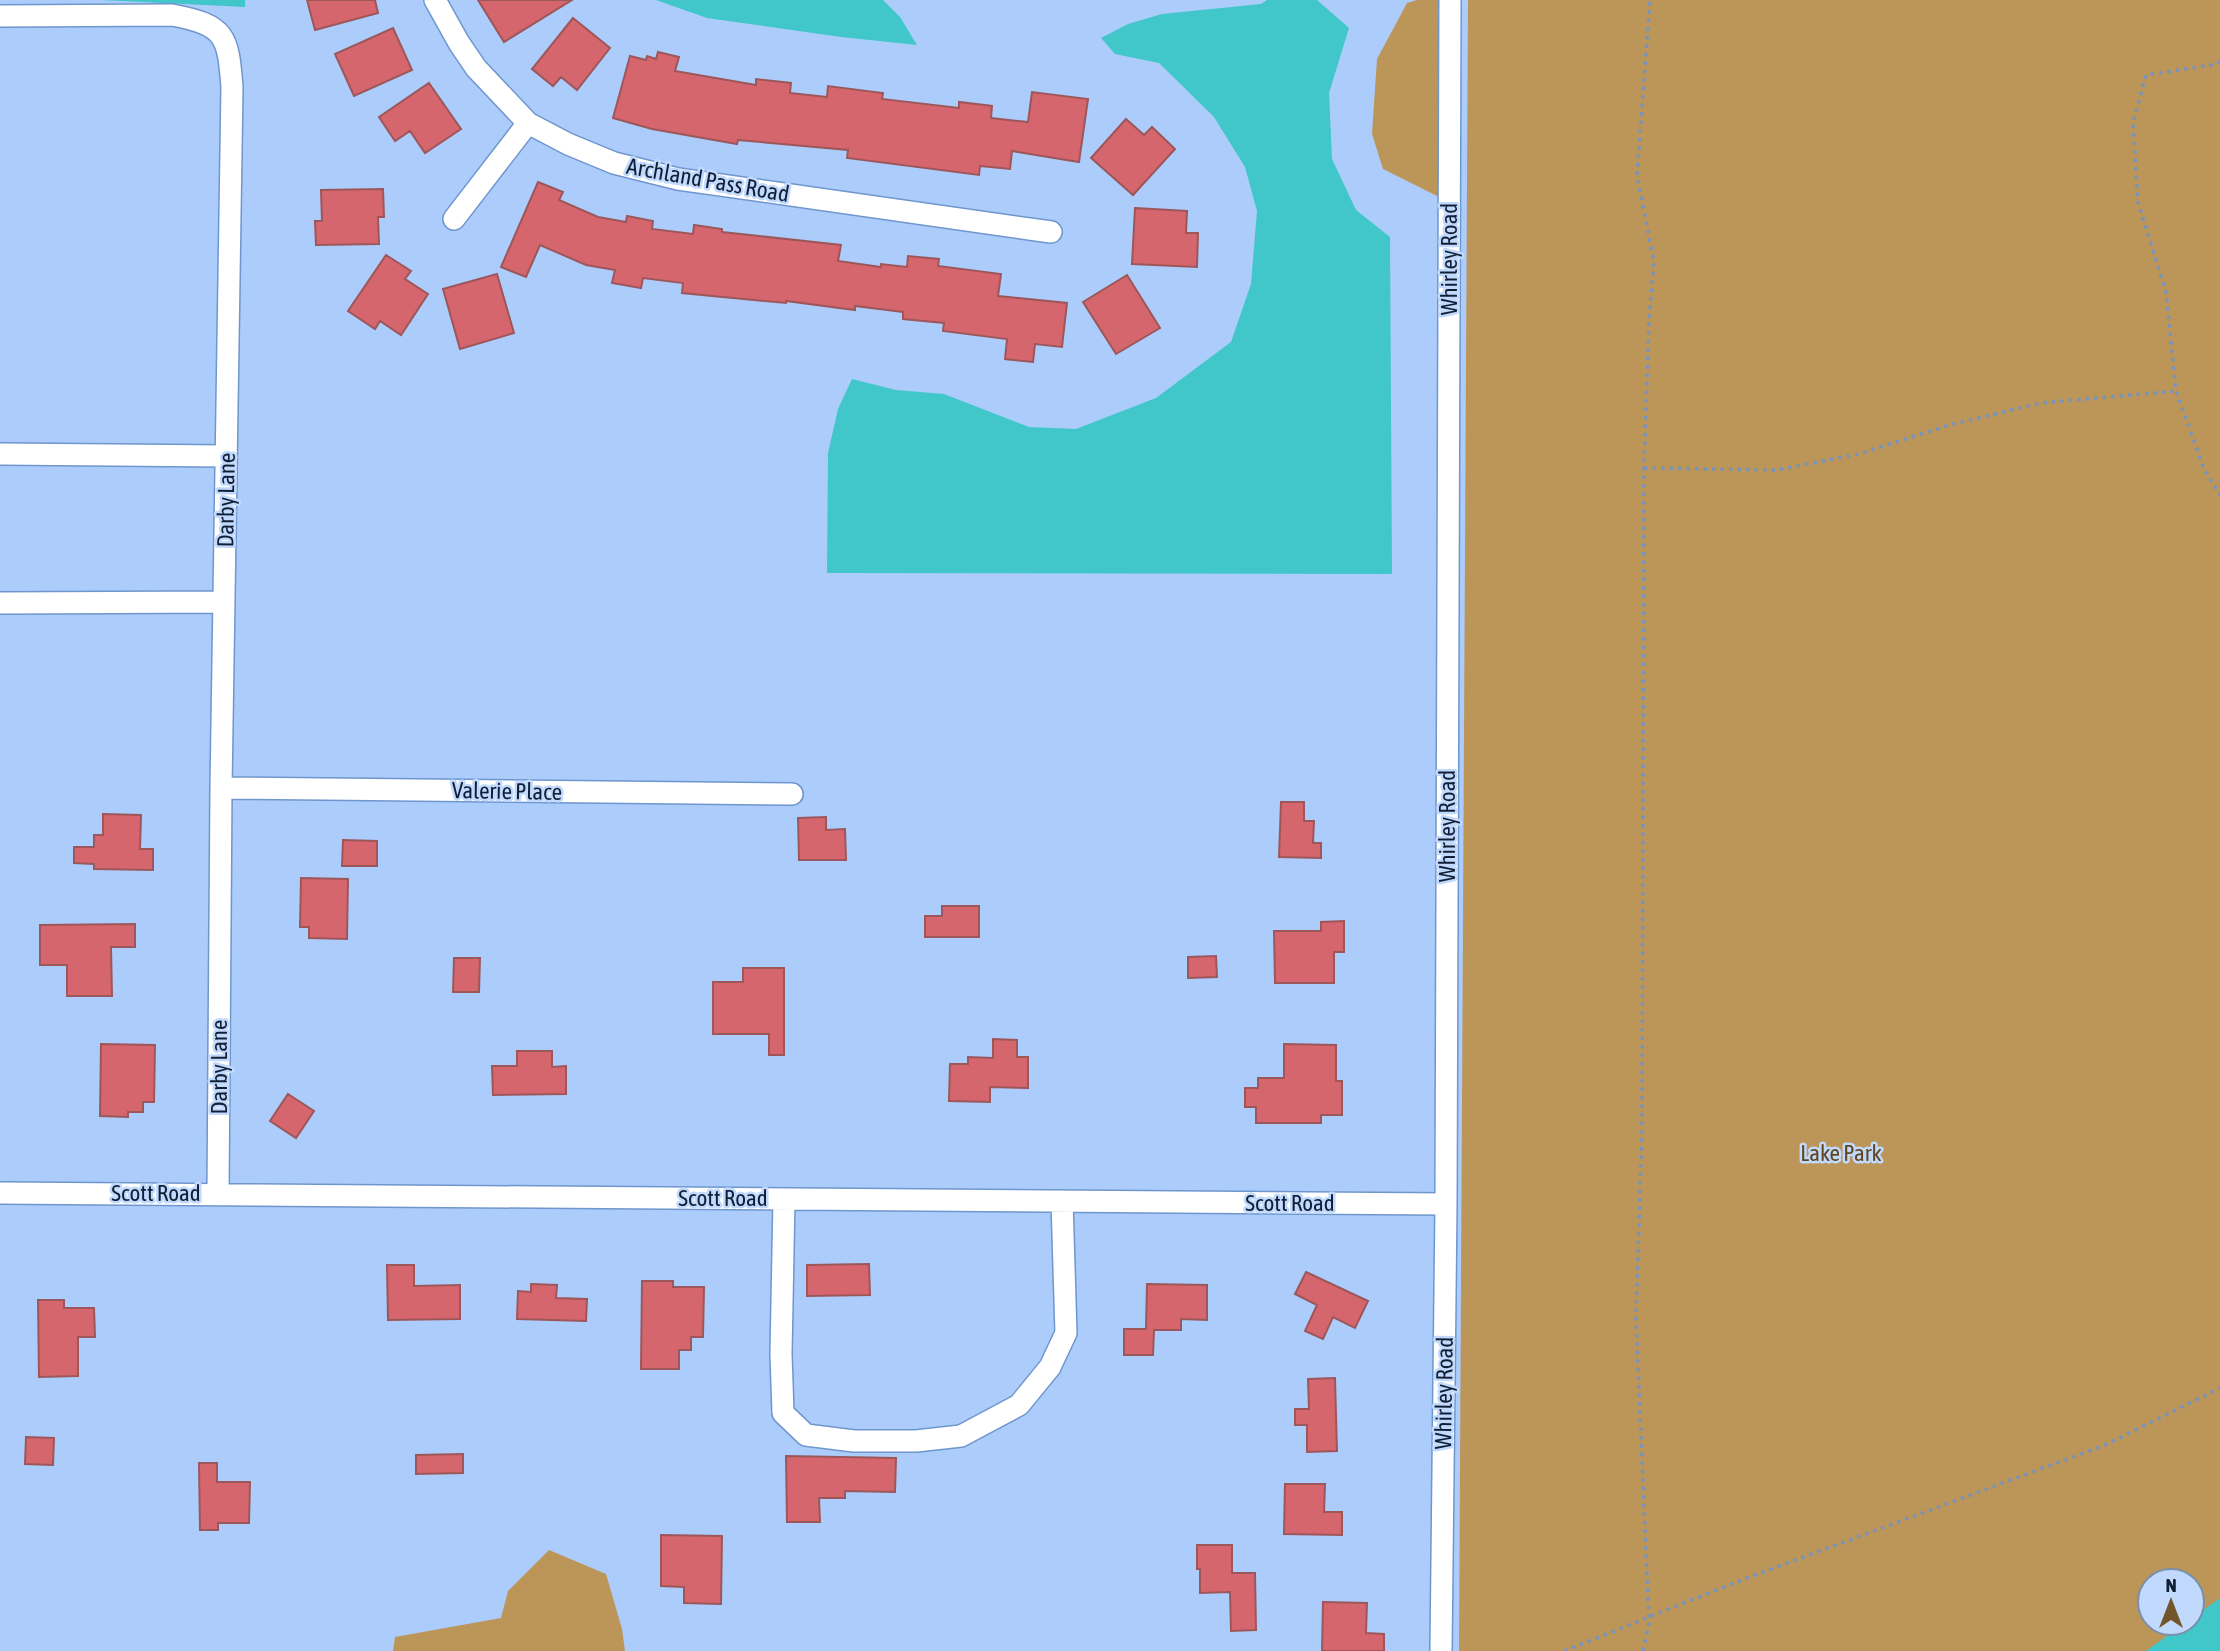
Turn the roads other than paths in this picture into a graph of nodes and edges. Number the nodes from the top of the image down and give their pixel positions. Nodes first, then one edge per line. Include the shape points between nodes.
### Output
1 (435, 0) edge
2 (1450, 0) edge
3 (0, 16) edge
4 (528, 123) junction
5 (454, 219) dead end
6 (1051, 232) dead end
7 (0, 454) edge
8 (226, 456) junction
9 (224, 602) junction
10 (0, 603) edge
11 (221, 788) junction
12 (792, 794) dead end
13 (0, 1193) edge
14 (218, 1194) junction
15 (784, 1199) junction
16 (1062, 1201) junction
17 (1446, 1204) junction
18 (1441, 1651) edge

1 - 4 street, Archland Pass Road via 476,68
2 - 17 street, Whirley Road
3 - 8 street, Darby Lane via 172,15 199,20 219,33 229,51
4 - 5 street
4 - 6 street, Archland Pass Road via 614,163 678,179
7 - 8 street
8 - 9 street, Darby Lane
9 - 10 street
9 - 11 street, Darby Lane
11 - 12 street, Valerie Place
11 - 14 street, Darby Lane
13 - 14 street, Scott Road
14 - 15 street, Scott Road
15 - 16 street, Scott Road
15 - 16 street via 783,1413 806,1435 854,1441 961,1436 1019,1405 1050,1367 1066,1333
16 - 17 street, Scott Road
17 - 18 street, Whirley Road

